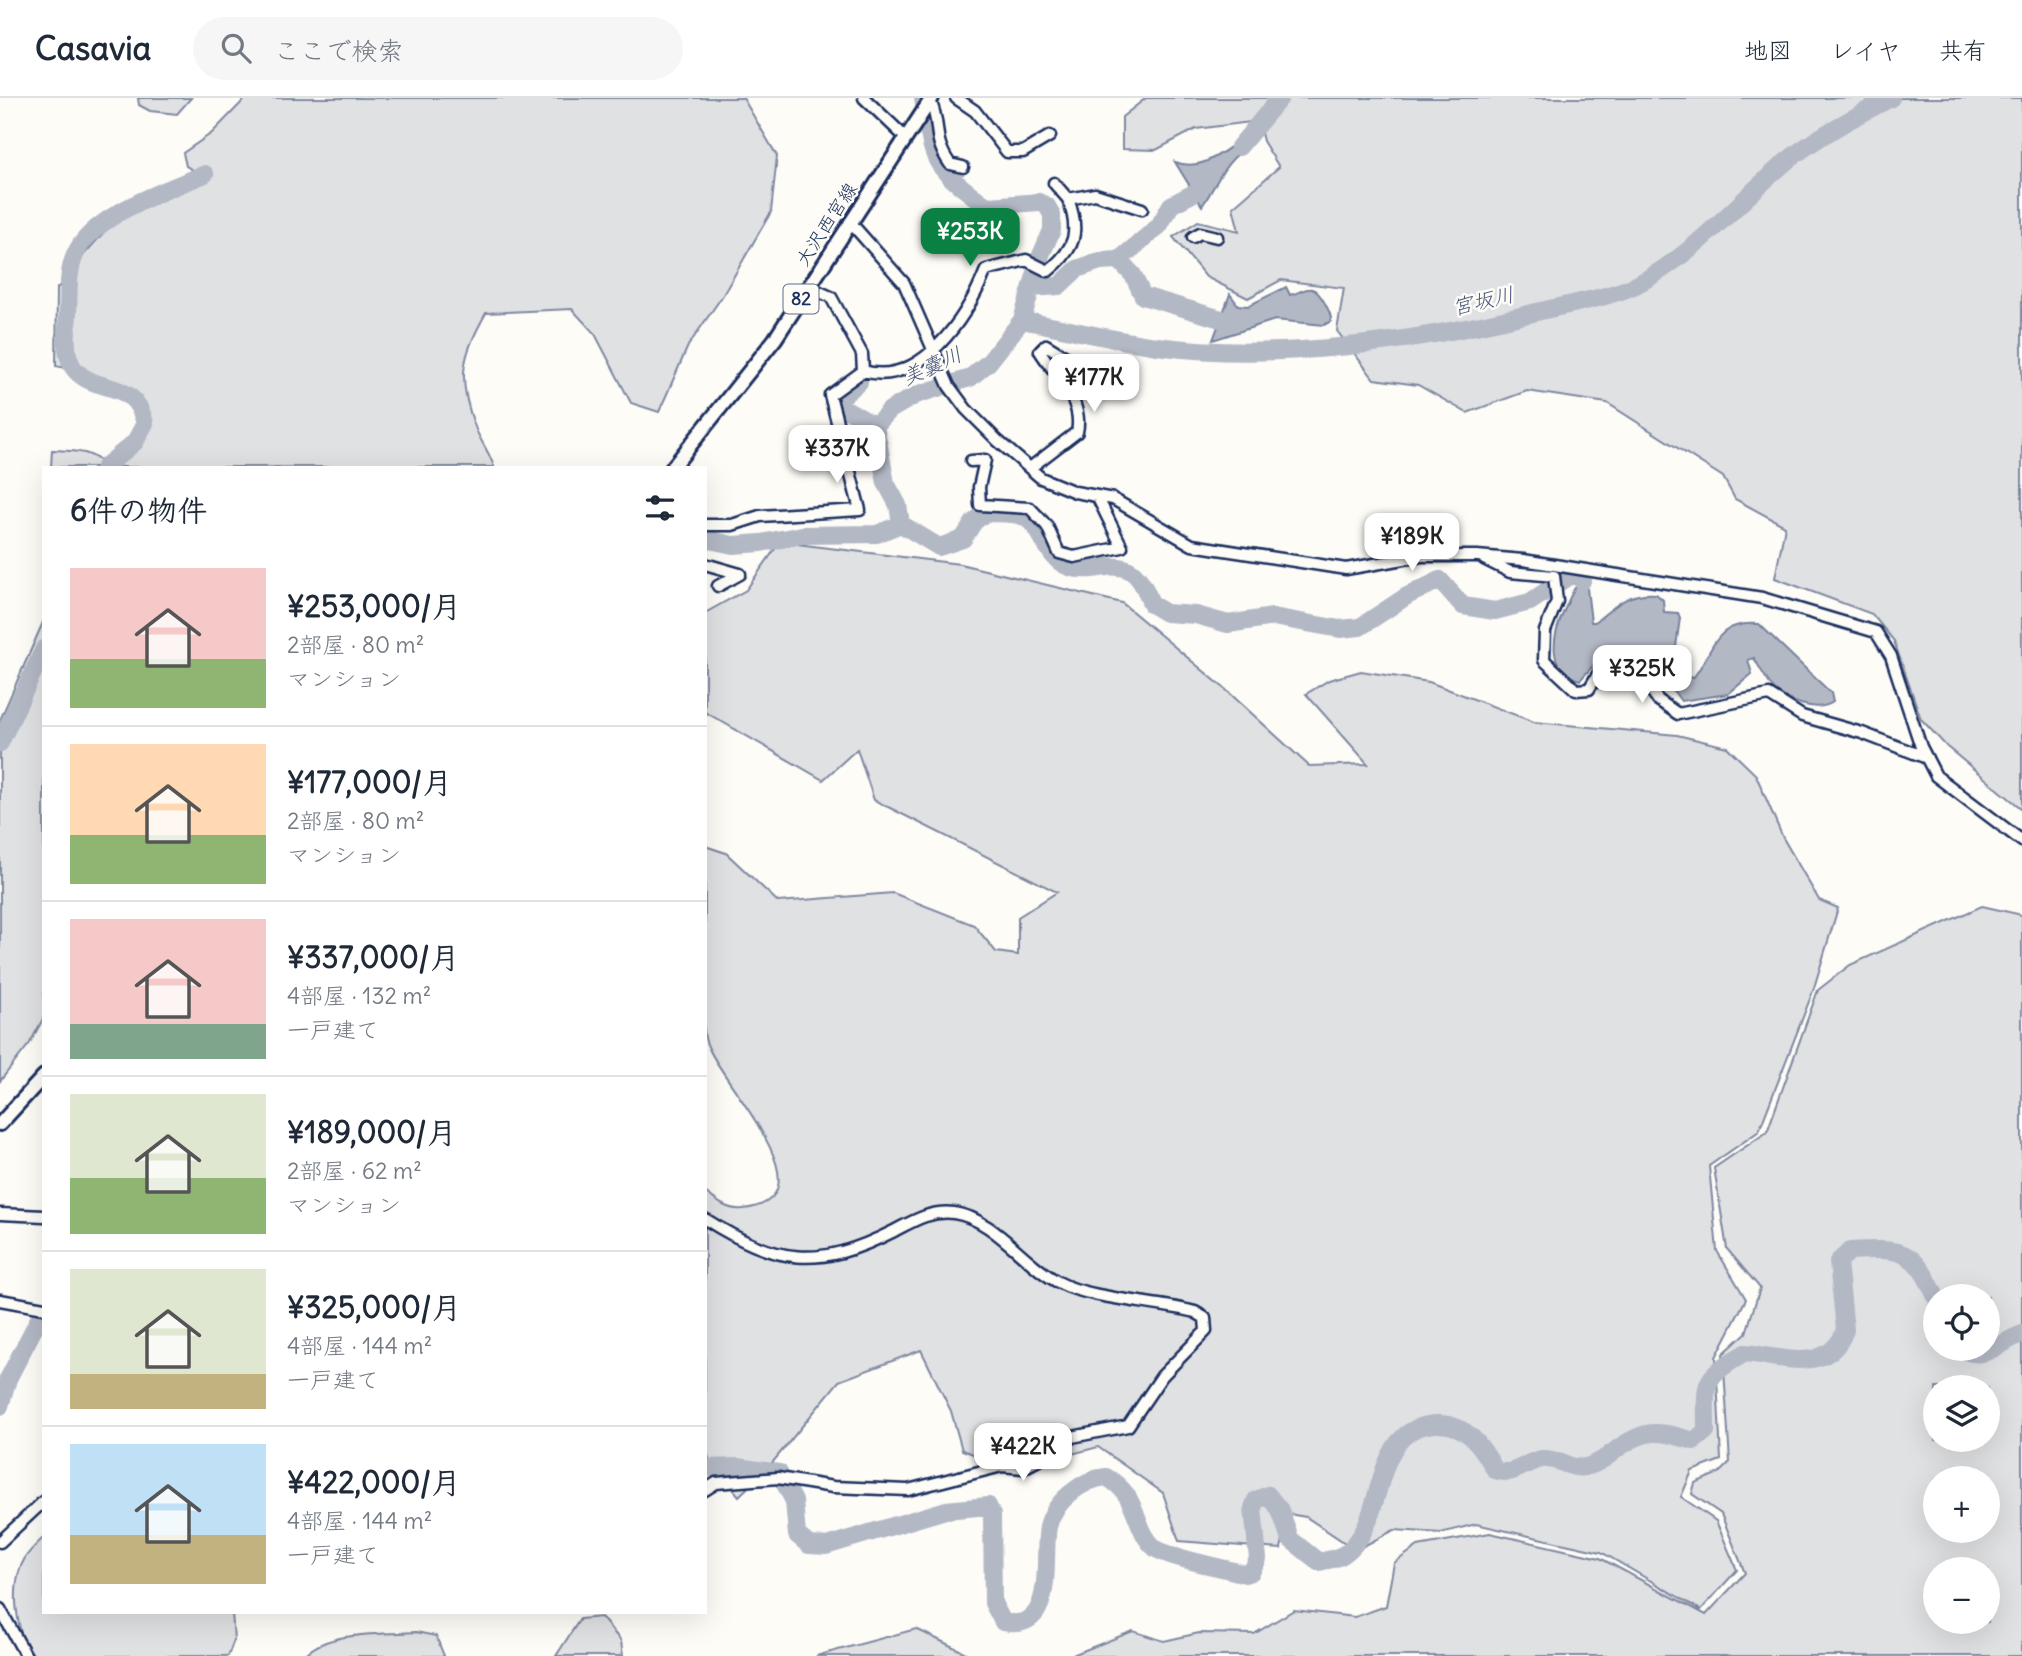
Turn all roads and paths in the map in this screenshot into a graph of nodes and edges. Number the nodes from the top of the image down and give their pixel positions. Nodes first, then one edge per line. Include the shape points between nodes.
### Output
1 (864, 98) edge
2 (956, 98) edge
3 (930, 100) edge
4 (1050, 136) dead end
5 (905, 137) junction
6 (963, 167) dead end
7 (1054, 183) dead end
8 (1068, 199) junction
9 (1142, 209) dead end
10 (850, 222) junction
11 (1193, 237) dead end
12 (1217, 237) dead end
13 (809, 286) junction
14 (933, 352) junction
15 (863, 370) junction
16 (1113, 375) dead end
17 (971, 461) dead end
18 (674, 466) edge
19 (1030, 468) junction
20 (1097, 496) junction
21 (707, 525) edge
22 (1477, 555) junction
23 (707, 565) edge
24 (718, 586) dead end
25 (1927, 758) junction
26 (2022, 841) edge
27 (42, 1078) edge
28 (0, 1124) edge
29 (0, 1214) edge
30 (42, 1216) edge
31 (707, 1220) edge
32 (0, 1300) edge
33 (42, 1308) edge
34 (707, 1489) edge
35 (42, 1503) edge
36 (0, 1542) edge
37 (0, 1609) edge
38 (26, 1656) edge

1 - 5 street
2 - 4 street via 975,111 1007,152 1023,152
3 - 5 main road, 大沢西宮線 / 82
3 - 6 street via 938,147 950,164
5 - 10 main road, 大沢西宮線 / 82
7 - 8 street
8 - 9 street via 1095,194
8 - 14 street via 1077,222 1073,241 1057,264 1048,271 1027,260 986,270 978,291
10 - 13 main road, 大沢西宮線 / 82
10 - 14 street via 904,283
11 - 12 street via 1200,233
13 - 15 street via 831,297 862,354
13 - 18 main road, 大沢西宮線 / 82 via 775,339
14 - 15 street via 900,372 881,376
14 - 19 street via 966,409
15 - 21 street via 830,395 860,510 760,516 732,525
16 - 19 street via 1105,381 1046,345 1040,351 1079,408 1079,423 1076,432
17 - 20 street via 985,460 980,505 1030,508 1047,526 1059,553 1074,557 1122,547
19 - 20 street via 1041,478 1074,492
20 - 22 street via 1129,506 1192,545 1317,566 1346,569 1421,556
22 - 25 street via 1762,598 1876,632 1891,656
22 - 25 street via 1510,572 1554,576 1558,601 1545,632 1544,660 1576,690 1589,689 1600,671 1620,664 1636,669 1658,700 1678,714 1769,695 1802,716
23 - 24 street via 740,573
25 - 26 street via 1936,776
27 - 28 main road
29 - 30 street
31 - 34 street via 763,1251 805,1257 843,1254 924,1215 954,1213 977,1223 1062,1285 1195,1312 1205,1318 1206,1331 1162,1376 1128,1426 1072,1437 1023,1468 1002,1466 908,1490 833,1487 778,1478 716,1483
32 - 33 street
35 - 36 street
37 - 38 street

